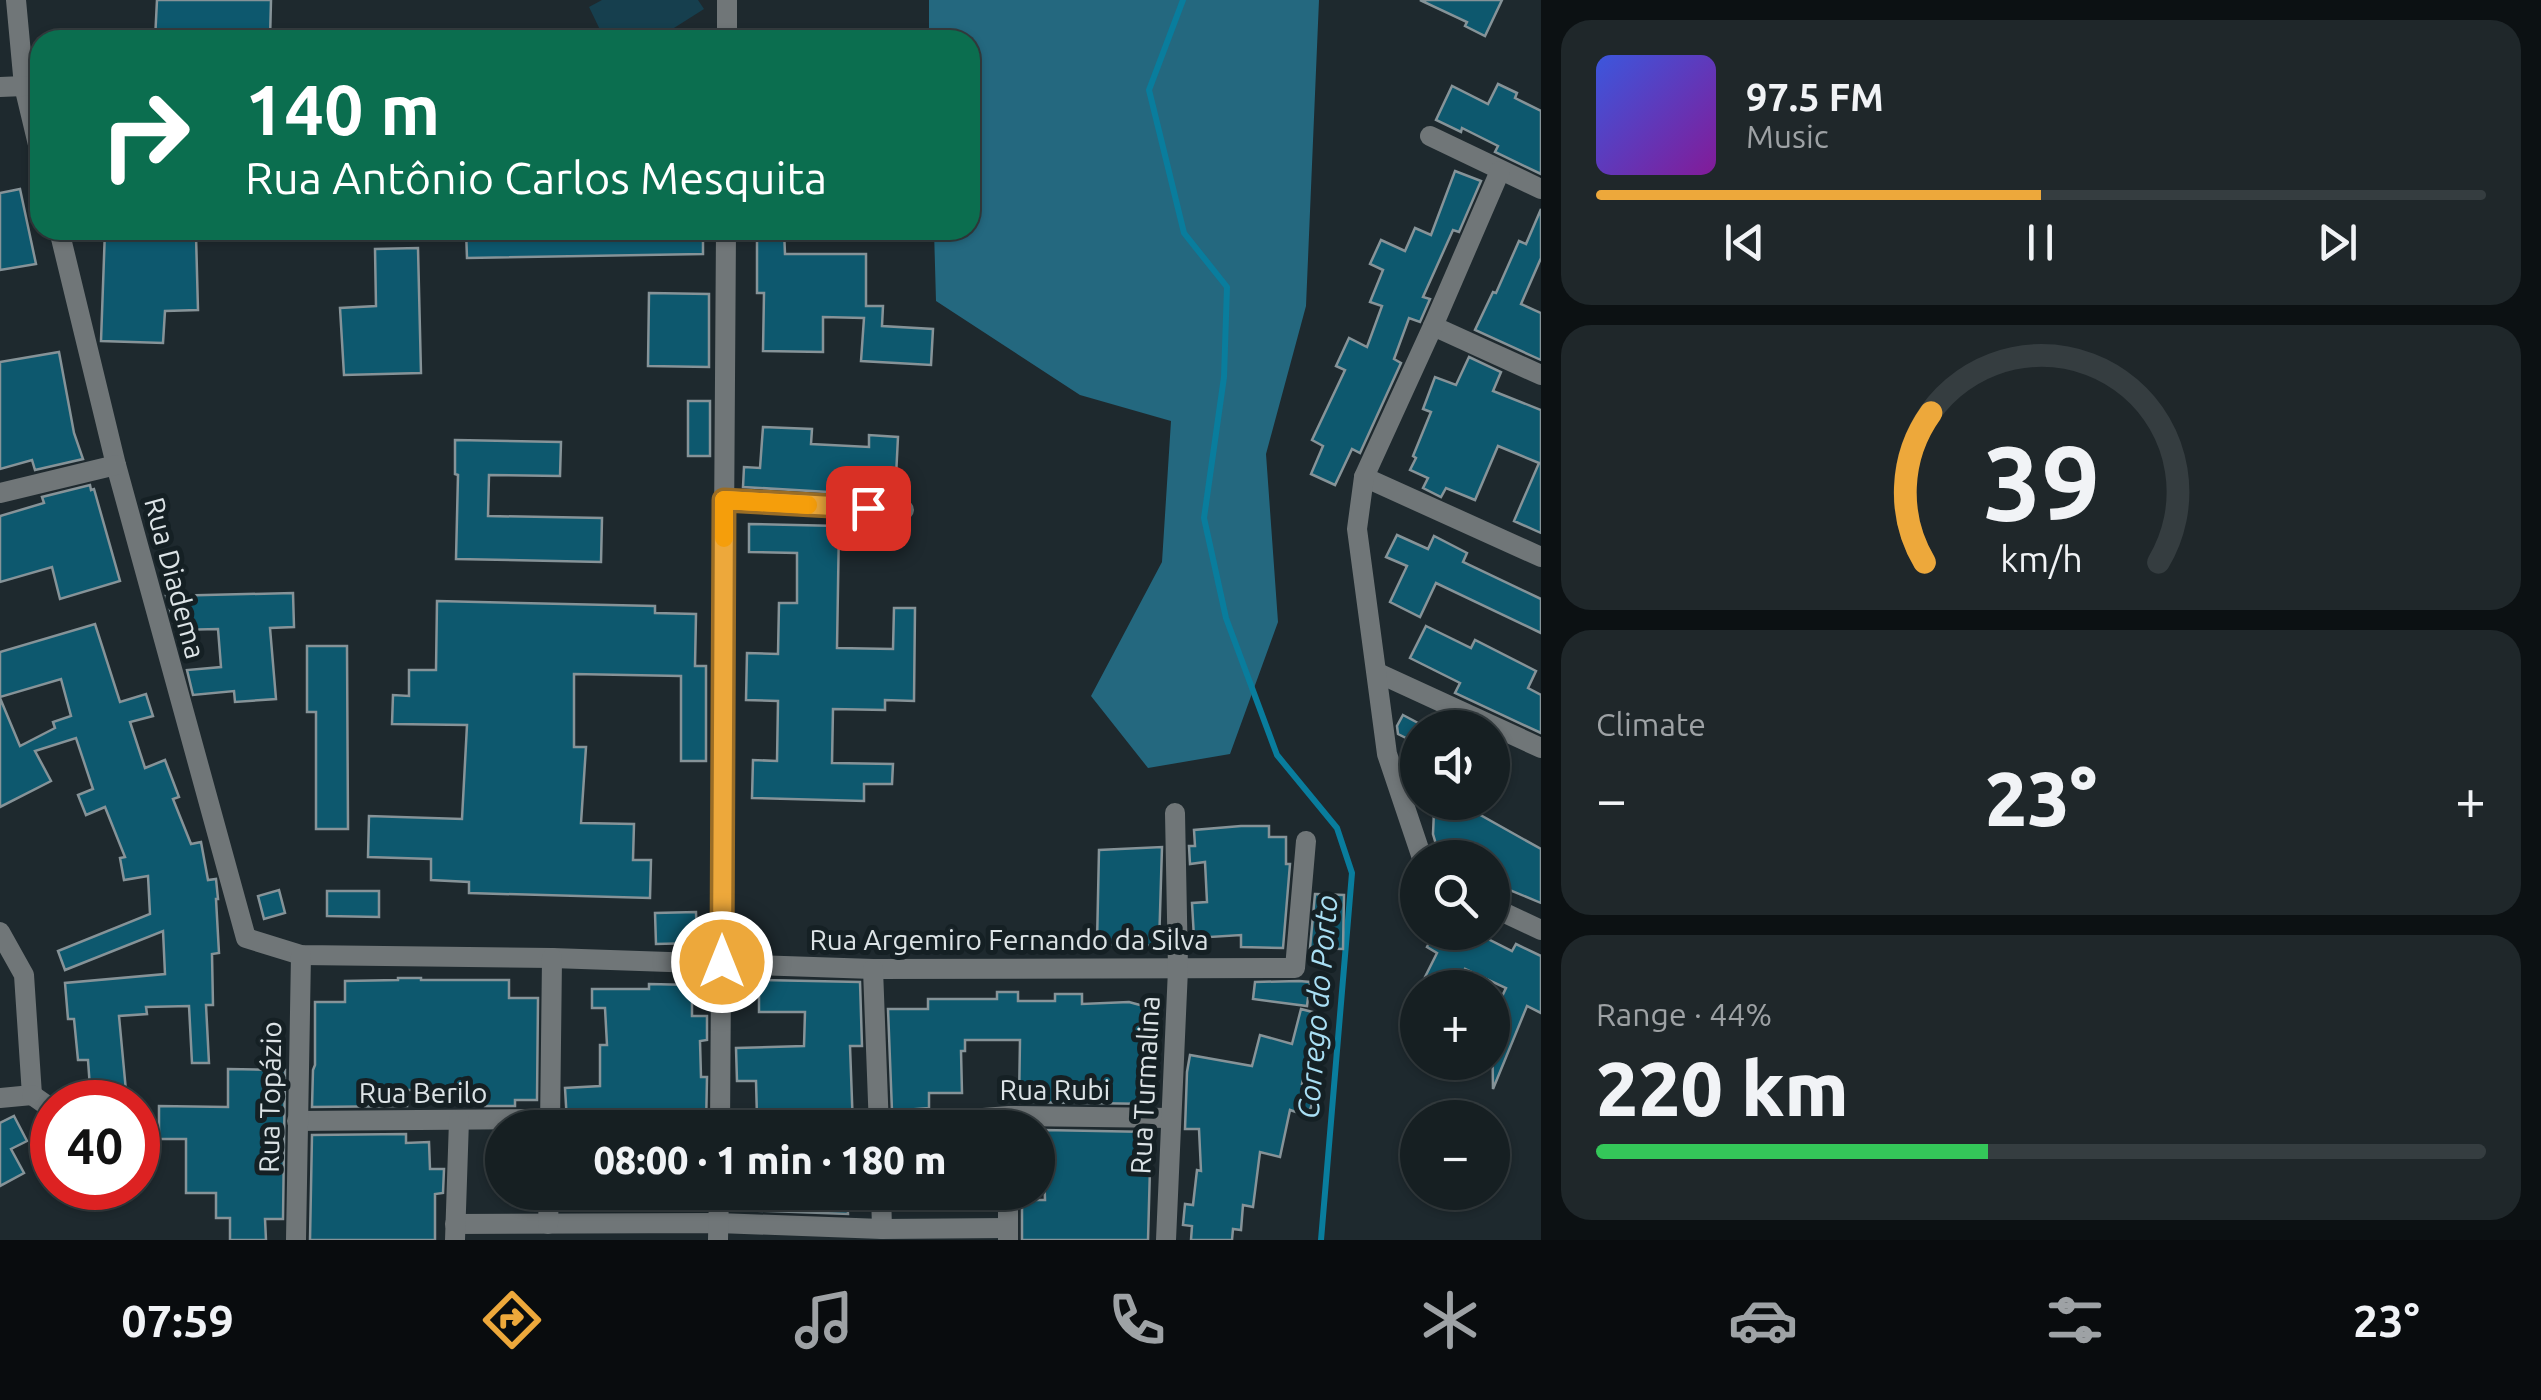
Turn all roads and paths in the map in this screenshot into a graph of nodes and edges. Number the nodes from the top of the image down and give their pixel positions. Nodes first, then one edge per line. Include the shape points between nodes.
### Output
1 (16, 0) edge
2 (727, 0) edge
3 (727, 30) edge
4 (24, 86) junction
5 (0, 87) edge
6 (30, 111) edge
7 (1430, 136) dead end
8 (1500, 171) junction
9 (1541, 190) edge
10 (61, 240) edge
11 (726, 240) edge
12 (1434, 326) junction
13 (1541, 375) edge
14 (116, 465) junction
15 (1364, 477) junction
16 (0, 493) edge
17 (724, 500) junction
18 (904, 510) dead end
19 (1541, 557) edge
20 (1378, 673) junction
21 (1541, 748) edge
22 (1176, 812) dead end
23 (1416, 840) edge
24 (1306, 842) dead end
25 (1510, 915) edge
26 (1541, 930) edge
27 (0, 932) edge
28 (246, 938) joint
29 (301, 955) junction
30 (552, 958) junction
31 (722, 962) junction
32 (873, 969) junction
33 (1178, 970) junction
34 (31, 1080) edge
35 (30, 1095) edge
36 (0, 1098) edge
37 (550, 1110) edge
38 (720, 1110) edge
39 (878, 1110) edge
40 (1171, 1118) junction
41 (459, 1120) junction
42 (296, 1121) junction
43 (485, 1121) edge
44 (1055, 1121) edge
45 (548, 1210) edge
46 (881, 1210) edge
47 (548, 1224) junction
48 (882, 1229) junction
49 (455, 1232) edge
50 (718, 1232) edge
51 (1008, 1234) edge
52 (296, 1240) edge
53 (1166, 1240) edge

1 - 4 street
2 - 3 street
4 - 5 street
4 - 6 street
7 - 8 street
8 - 9 street
8 - 12 street
10 - 14 street, Rua Diadema
11 - 17 street
12 - 13 street
12 - 15 street
14 - 16 street
14 - 28 street, Rua Diadema
15 - 19 street
15 - 20 street via 1357,529
17 - 18 street
17 - 31 street
20 - 21 street
20 - 23 street via 1387,754
22 - 33 street, Rua Turmalina
24 - 33 street, Rua Argemiro Fernando da Silva via 1295,968
25 - 26 street
27 - 34 street via 24,975
28 - 29 street, Rua Argemiro Fernando da Silva
29 - 30 street, Rua Argemiro Fernando da Silva
29 - 42 street, Rua Topázio
30 - 31 street, Rua Argemiro Fernando da Silva
30 - 37 street
31 - 32 street, Rua Argemiro Fernando da Silva
31 - 38 street
32 - 33 street, Rua Argemiro Fernando da Silva
32 - 39 street
33 - 40 street, Rua Turmalina
35 - 36 street
40 - 44 street, Rua Rubi
40 - 53 street, Rua Turmalina
41 - 42 street, Rua Berilo
41 - 43 street, Rua Berilo
41 - 49 street
42 - 52 street, Rua Topázio
45 - 47 street
46 - 48 street
47 - 49 street
47 - 50 street
48 - 50 street
48 - 51 street

